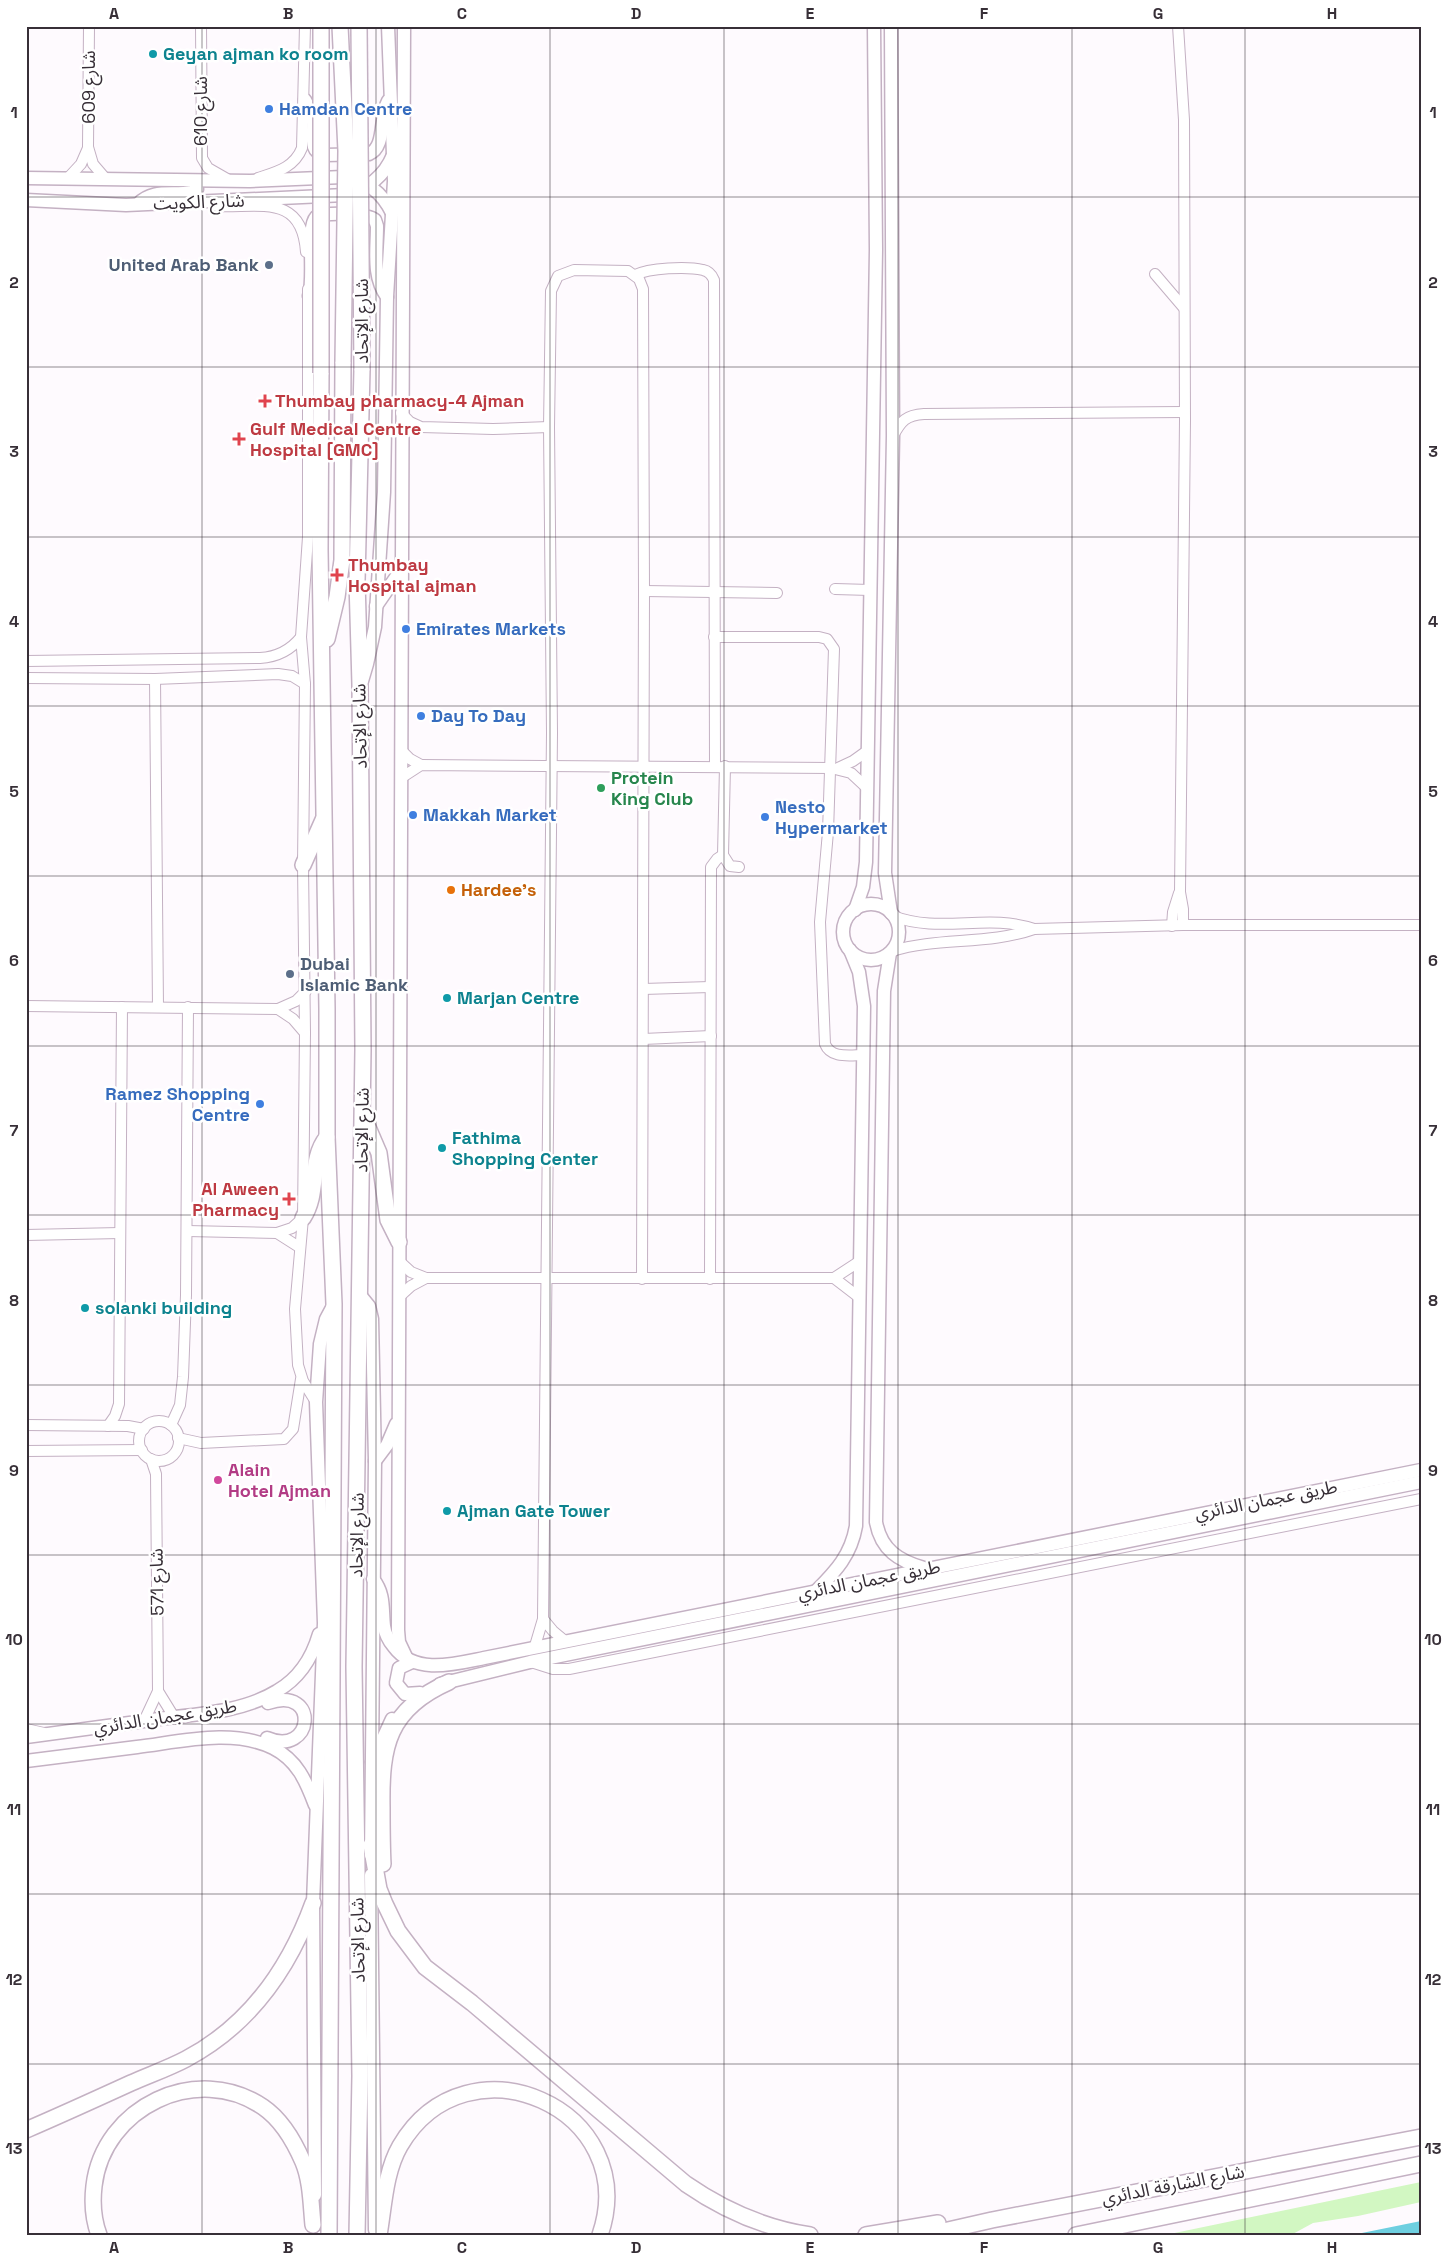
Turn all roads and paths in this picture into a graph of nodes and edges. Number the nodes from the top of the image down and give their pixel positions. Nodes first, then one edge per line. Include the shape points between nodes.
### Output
1 (89, 26) edge
2 (201, 26) edge
3 (305, 26) edge
4 (321, 26) edge
5 (340, 26) edge
6 (360, 26) edge
7 (388, 26) edge
8 (404, 26) edge
9 (874, 26) edge
10 (891, 26) edge
11 (1178, 26) edge
12 (390, 99) junction
13 (305, 100) junction
14 (88, 147) junction
15 (394, 154) junction
16 (26, 178) edge
17 (68, 178) junction
18 (104, 178) junction
19 (196, 180) junction
20 (230, 180) junction
21 (250, 181) junction
22 (369, 185) junction
23 (28, 201) edge
24 (189, 202) junction
25 (138, 204) junction
26 (392, 213) junction
27 (1155, 274) dead end
28 (635, 275) junction
29 (309, 296) junction
30 (387, 297) junction
31 (1184, 308) junction
32 (1184, 412) junction
33 (402, 413) junction
34 (550, 427) junction
35 (421, 428) junction
36 (893, 436) junction
37 (402, 441) junction
38 (308, 512) junction
39 (320, 550) junction
40 (401, 570) junction
41 (835, 589) dead end
42 (870, 590) junction
43 (644, 591) junction
44 (714, 592) junction
45 (777, 593) dead end
46 (376, 606) junction
47 (302, 637) junction
48 (714, 637) junction
49 (323, 652) junction
50 (260, 658) junction
51 (26, 661) edge
52 (259, 674) junction
53 (26, 678) edge
54 (155, 678) junction
55 (305, 684) junction
56 (360, 685) junction
57 (401, 750) junction
58 (867, 751) junction
59 (421, 765) junction
60 (551, 765) junction
61 (644, 765) junction
62 (720, 766) junction
63 (834, 768) junction
64 (400, 778) junction
65 (866, 787) junction
66 (325, 814) junction
67 (723, 855) junction
68 (303, 865) junction
69 (739, 867) dead end
70 (856, 910) junction
71 (892, 914) junction
72 (1421, 925) edge
73 (1177, 926) junction
74 (1034, 929) junction
75 (850, 950) junction
76 (891, 952) junction
77 (710, 987) junction
78 (643, 989) junction
79 (306, 991) junction
80 (26, 1006) edge
81 (122, 1007) junction
82 (158, 1007) junction
83 (188, 1007) junction
84 (278, 1009) junction
85 (306, 1033) junction
86 (711, 1036) junction
87 (643, 1039) junction
88 (864, 1055) junction
89 (362, 1115) junction
90 (327, 1137) junction
91 (303, 1218) junction
92 (187, 1231) junction
93 (120, 1233) junction
94 (277, 1233) junction
95 (26, 1235) edge
96 (399, 1242) junction
97 (299, 1247) junction
98 (399, 1261) junction
99 (860, 1261) junction
100 (426, 1278) junction
101 (834, 1278) junction
102 (547, 1279) junction
103 (642, 1279) junction
104 (710, 1279) junction
105 (360, 1295) junction
106 (399, 1297) junction
107 (860, 1298) junction
108 (334, 1304) junction
109 (301, 1378) junction
110 (859, 1382) junction
111 (316, 1402) junction
112 (119, 1404) junction
113 (398, 1417) junction
114 (877, 1424) junction
115 (26, 1425) edge
116 (171, 1425) junction
117 (108, 1426) junction
118 (128, 1426) junction
119 (144, 1429) junction
120 (178, 1438) junction
121 (26, 1450) edge
122 (142, 1450) junction
123 (151, 1459) junction
124 (162, 1460) junction
125 (375, 1461) junction
126 (1421, 1470) edge
127 (156, 1474) junction
128 (1421, 1482) edge
129 (1421, 1499) edge
130 (927, 1569) junction
131 (373, 1579) junction
132 (816, 1591) junction
133 (543, 1619) junction
134 (324, 1623) junction
135 (565, 1641) junction
136 (535, 1646) junction
137 (410, 1660) junction
138 (530, 1662) junction
139 (448, 1682) junction
140 (158, 1691) junction
141 (420, 1693) junction
142 (212, 1712) junction
143 (174, 1717) junction
144 (144, 1721) junction
145 (26, 1729) edge
146 (50, 1734) junction
147 (26, 1737) edge
148 (198, 1740) junction
149 (26, 1762) edge
150 (372, 1762) junction
151 (318, 1811) junction
152 (371, 1845) junction
153 (313, 1903) junction
154 (472, 2003) junction
155 (26, 2130) edge
156 (1421, 2137) edge
157 (1421, 2164) edge
158 (992, 2220) junction
159 (313, 2230) edge
160 (99, 2235) edge
161 (329, 2235) edge
162 (357, 2235) edge
163 (375, 2235) edge
164 (380, 2235) edge
165 (600, 2235) edge
166 (810, 2235) edge
167 (866, 2235) edge
168 (926, 2235) edge
169 (1076, 2235) edge

1 - 14 street, شارع 609
2 - 20 street, شارع 610 via 202,158 208,168
3 - 13 street
4 - 39 highway, شارع الإتحاد, bridge
5 - 49 highway, bridge via 346,151 342,560 336,607
6 - 56 highway, شارع الإتحاد, bridge via 362,369 357,581
7 - 12 main road
8 - 33 main road
9 - 42 main road via 876,250
10 - 36 main road
11 - 31 street via 1184,120
12 - 13 main road via 375,151 333,155 321,155 313,148 312,116
12 - 15 main road
13 - 21 street via 304,138 297,158 281,170
14 - 17 street, شارع 609 via 81,164
14 - 18 street, شارع 609 via 93,164
15 - 22 main road, شارع الكويت via 386,168
15 - 26 main road
16 - 17 main road, شارع الكويت
17 - 18 main road, شارع الكويت
18 - 19 main road, شارع الكويت
19 - 20 main road, شارع الكويت
19 - 25 main road via 197,189 192,192 156,193
20 - 21 main road, شارع الكويت
21 - 22 main road, شارع الكويت via 343,177
22 - 24 main road, شارع الكويت via 345,195
22 - 26 main road, شارع الكويت via 383,198
23 - 25 main road, شارع الكويت
24 - 25 main road, شارع الكويت
24 - 29 street via 216,206 267,205 291,215 304,235
26 - 30 main road
27 - 31 street
28 - 34 street via 624,271 574,270 563,272 554,280 551,291
28 - 43 street via 643,289
28 - 44 street via 655,269 702,270 712,275 714,280
29 - 30 main road via 313,279 312,225 316,217 325,214 366,215 375,220 377,273
29 - 38 street
30 - 46 main road via 384,492
31 - 32 street
32 - 36 street via 924,414 913,415 901,422
32 - 73 street via 1180,892 1183,909
33 - 35 street
33 - 37 main road
34 - 35 street
34 - 60 street
35 - 37 street
36 - 71 main road via 885,873
37 - 40 main road
38 - 39 highway
38 - 47 street
39 - 49 highway, شارع الإتحاد
40 - 46 main road
40 - 57 main road
41 - 42 street
42 - 58 main road
43 - 44 street
43 - 61 street
44 - 45 street
44 - 48 street
46 - 56 main road via 372,641
47 - 50 street via 286,651
47 - 55 street
48 - 62 street
48 - 63 street via 819,637 830,642 835,653
49 - 66 highway, شارع الإتحاد
50 - 51 street
50 - 52 street via 265,664
52 - 54 street
52 - 55 street via 285,674
53 - 54 street
54 - 82 street
55 - 68 street
56 - 89 highway, شارع الإتحاد
57 - 59 street
57 - 64 main road
58 - 63 street
58 - 65 main road
59 - 60 street
59 - 64 street
60 - 61 street
60 - 102 street
61 - 62 street
61 - 78 street
62 - 63 street
62 - 67 street
63 - 65 street via 851,773
63 - 88 street via 820,922 825,1044 833,1054
64 - 96 main road
65 - 70 main road via 866,862
66 - 68 highway
66 - 90 highway, شارع الإتحاد
67 - 69 street via 730,866
67 - 77 street via 716,858 711,867
68 - 79 street
70 - 71 main road via 874,905
70 - 75 main road via 847,920 844,932
71 - 74 street via 921,924 1008,923
71 - 76 main road via 898,924 899,936
72 - 73 street
73 - 74 street
74 - 76 street via 1012,935 931,942
75 - 76 main road via 860,958 872,960
75 - 88 main road via 864,994
76 - 114 main road via 884,991
77 - 78 street
77 - 86 street
78 - 87 street
79 - 84 street
79 - 85 street
80 - 81 street
81 - 82 street
81 - 93 street
82 - 83 street
83 - 84 street
83 - 92 street
84 - 85 street
85 - 91 street
86 - 87 street
86 - 104 street
87 - 103 street
88 - 99 main road
89 - 96 highway via 379,1154 386,1212 390,1228
89 - 105 highway, شارع الإتحاد
90 - 91 highway via 318,1153 313,1196
90 - 108 highway, شارع الإتحاد
91 - 94 street via 292,1228
91 - 97 street
92 - 94 street
92 - 116 street via 184,1377 180,1405
93 - 95 street
93 - 112 street
94 - 97 street
96 - 98 main road
97 - 109 street via 295,1309
98 - 100 street via 411,1272
98 - 106 main road
99 - 101 street
99 - 107 main road
100 - 102 street
100 - 106 street
101 - 104 street
101 - 107 street
102 - 103 street
102 - 133 street
103 - 104 street
105 - 125 main road via 369,1306 372,1319
105 - 162 highway, شارع الإتحاد via 354,1667 360,2076
106 - 113 main road
107 - 110 main road
108 - 111 main road via 326,1319 320,1344
108 - 161 highway, شارع الإتحاد
109 - 111 street
109 - 120 street via 293,1429 284,1439 201,1443
110 - 114 main road via 864,1392 864,1414
110 - 132 main road via 855,1536 843,1562
111 - 134 main road
112 - 117 street
112 - 118 street
113 - 125 main road via 392,1436
113 - 137 main road via 398,1630 399,1642
114 - 130 main road via 877,1530 894,1556
115 - 117 street
116 - 119 street via 159,1421
116 - 120 street
117 - 118 street
118 - 119 street
119 - 122 street via 140,1439
120 - 124 street via 176,1450
121 - 122 street
122 - 123 street
123 - 124 street
123 - 127 street, شارع 571
124 - 127 street, شارع 571
125 - 131 main road
126 - 130 main road, طريق عجمان الدائري
127 - 140 street, شارع 571
128 - 138 main road, طريق عجمان الدائري
129 - 138 street via 568,1669 553,1669
130 - 132 main road, طريق عجمان الدائري
131 - 137 main road via 381,1594 387,1636 393,1647
131 - 150 main road
132 - 135 main road, طريق عجمان الدائري
133 - 135 street
133 - 136 street
134 - 142 main road, طريق عجمان الدائري via 308,1660 286,1686 261,1699
134 - 151 main road
135 - 136 main road, طريق عجمان الدائري
136 - 137 main road, طريق عجمان الدائري via 431,1666
137 - 141 main road via 399,1668 396,1682 405,1694
138 - 139 main road, طريق عجمان الدائري
139 - 141 main road, طريق عجمان الدائري
139 - 154 highway via 408,1708 394,1727 385,1749 382,1776 383,1862 390,1896 408,1933
140 - 143 street
140 - 144 street, شارع 571
141 - 150 main road, طريق عجمان الدائري via 388,1725
142 - 143 main road, طريق عجمان الدائري
142 - 148 main road via 242,1710 285,1698 300,1705 305,1720 299,1735 286,1742 240,1733 210,1735
143 - 144 main road, طريق عجمان الدائري
144 - 146 main road, طريق عجمان الدائري
145 - 146 street
146 - 147 main road, طريق عجمان الدائري
148 - 149 main road, طريق عجمان الدائري
148 - 151 main road, طريق عجمان الدائري via 239,1739 265,1744 281,1753 302,1773
150 - 152 main road
151 - 153 main road
152 - 154 highway via 379,1889 398,1931 425,1967
152 - 163 main road
153 - 155 highway via 302,1934 280,1974 256,2005 224,2034 186,2059
153 - 159 main road via 316,2174
154 - 166 highway via 686,2184 753,2221
156 - 158 highway, شارع الشارقة الدائري
157 - 169 highway, شارع الشارقة الدائري
158 - 167 highway via 946,2222
158 - 168 highway, شارع الشارقة الدائري
159 - 160 highway via 304,2164 280,2122 246,2097 226,2090 206,2089 187,2090 150,2102 118,2129 103,2152 95,2176 92,2202
164 - 165 highway via 392,2164 412,2130 441,2104 478,2090 497,2089 522,2092 541,2099 562,2110 580,2126 594,2146 604,2170 608,2195

